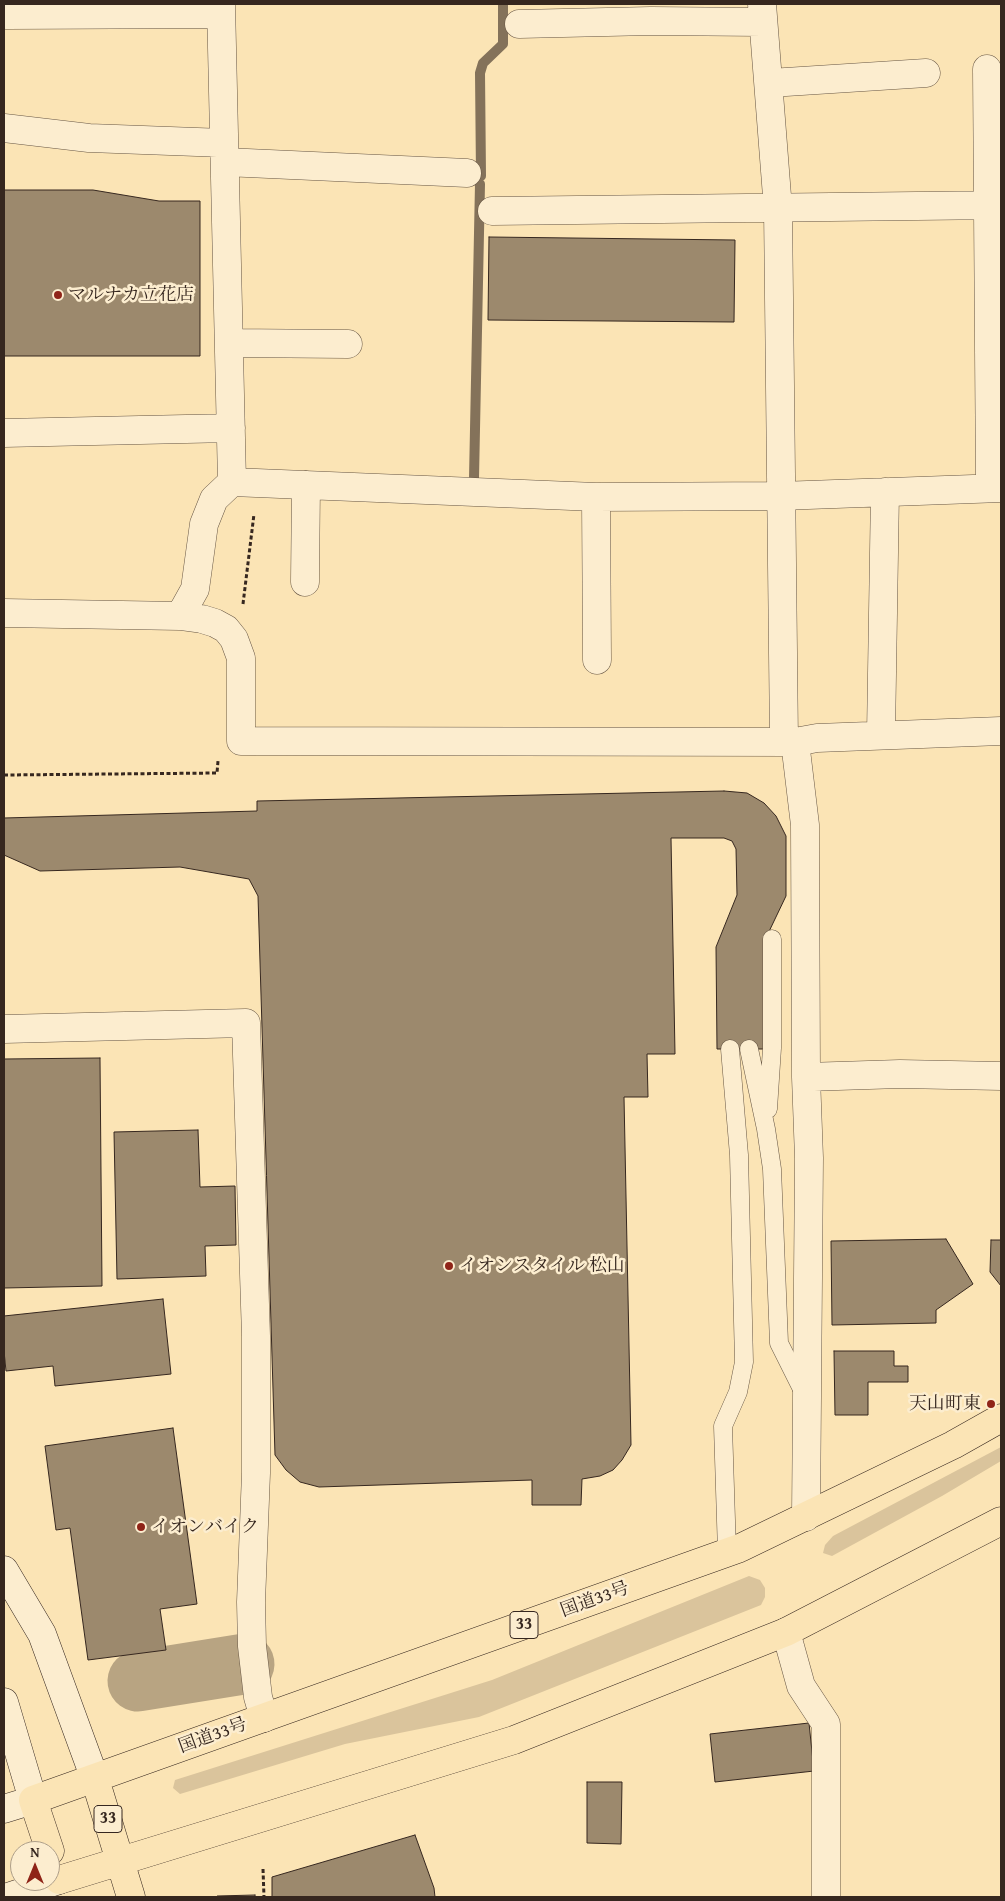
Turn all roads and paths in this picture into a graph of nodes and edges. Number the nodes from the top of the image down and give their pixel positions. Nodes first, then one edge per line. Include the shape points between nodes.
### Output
1 (221, 9) edge
2 (762, 13) edge
3 (6, 15) dead end
4 (519, 24) dead end
5 (988, 69) dead end
6 (926, 73) dead end
7 (770, 83) junction
8 (4, 128) edge
9 (225, 153) junction
10 (467, 174) dead end
11 (995, 205) edge
12 (778, 209) junction
13 (492, 212) dead end
14 (229, 343) junction
15 (348, 344) dead end
16 (231, 428) junction
17 (4, 433) edge
18 (232, 482) junction
19 (264, 483) junction
20 (306, 485) junction
21 (996, 488) edge
22 (885, 492) junction
23 (780, 496) junction
24 (596, 498) junction
25 (305, 582) dead end
26 (4, 613) edge
27 (180, 616) junction
28 (226, 630) junction
29 (597, 660) dead end
30 (1001, 731) edge
31 (881, 734) junction
32 (789, 742) junction
33 (218, 754) dead end
34 (4, 775) edge
35 (772, 939) dead end
36 (4, 1029) edge
37 (730, 1049) dead end
38 (749, 1049) dead end
39 (1001, 1076) edge
40 (806, 1077) junction
41 (766, 1129) junction
42 (807, 1398) junction
43 (1001, 1418) edge
44 (806, 1517) junction
45 (1001, 1521) edge
46 (727, 1552) junction
47 (4, 1570) edge
48 (786, 1632) junction
49 (4, 1702) edge
50 (264, 1718) junction
51 (95, 1779) junction
52 (33, 1800) junction
53 (4, 1809) edge
54 (46, 1841) edge
55 (120, 1860) junction
56 (263, 1869) dead end
57 (62, 1889) edge
58 (8, 1897) edge
59 (131, 1897) edge
60 (264, 1897) edge
61 (826, 1897) edge

1 - 3 street
1 - 9 street
2 - 4 street
2 - 7 street
5 - 11 street
6 - 7 street
7 - 12 street
8 - 9 street
9 - 10 street
9 - 14 street
11 - 12 street
11 - 21 street
12 - 13 street
12 - 23 street
14 - 15 street
14 - 16 street
16 - 17 street
16 - 18 street
18 - 19 street
18 - 27 street via 214,499 204,524 195,589
19 - 20 street
19 - 28 path via 254,513 244,599 239,614
20 - 24 street
20 - 25 street
21 - 22 street
22 - 23 street
22 - 31 street
23 - 24 street
23 - 32 street
24 - 29 street
26 - 27 street
27 - 28 street via 202,619
28 - 32 street via 234,639 240,658 241,741
30 - 31 street
31 - 32 street
32 - 40 street via 805,825
33 - 34 path via 217,773
35 - 41 lane via 772,1048
36 - 50 street via 246,1022 256,1336 256,1473 251,1602 258,1697
37 - 46 lane via 739,1155 744,1362 738,1392 723,1426
38 - 41 lane
39 - 40 street via 900,1074
40 - 42 street via 809,1158
41 - 42 lane via 772,1169 779,1343
42 - 44 street
43 - 44 highway, 国道33号 / 33
44 - 46 highway, 国道33号 / 33
45 - 48 highway, 33
46 - 50 highway, 国道33号 / 33
47 - 51 street via 42,1634
48 - 55 highway, 33 via 514,1740
48 - 61 street via 801,1686 826,1724
49 - 52 street
50 - 51 highway, 国道33号 / 33
51 - 52 highway, 国道33号 / 33
51 - 55 highway, 33
52 - 53 street
52 - 54 highway
55 - 57 highway, 33
55 - 59 highway, 33
56 - 60 path
57 - 58 street

